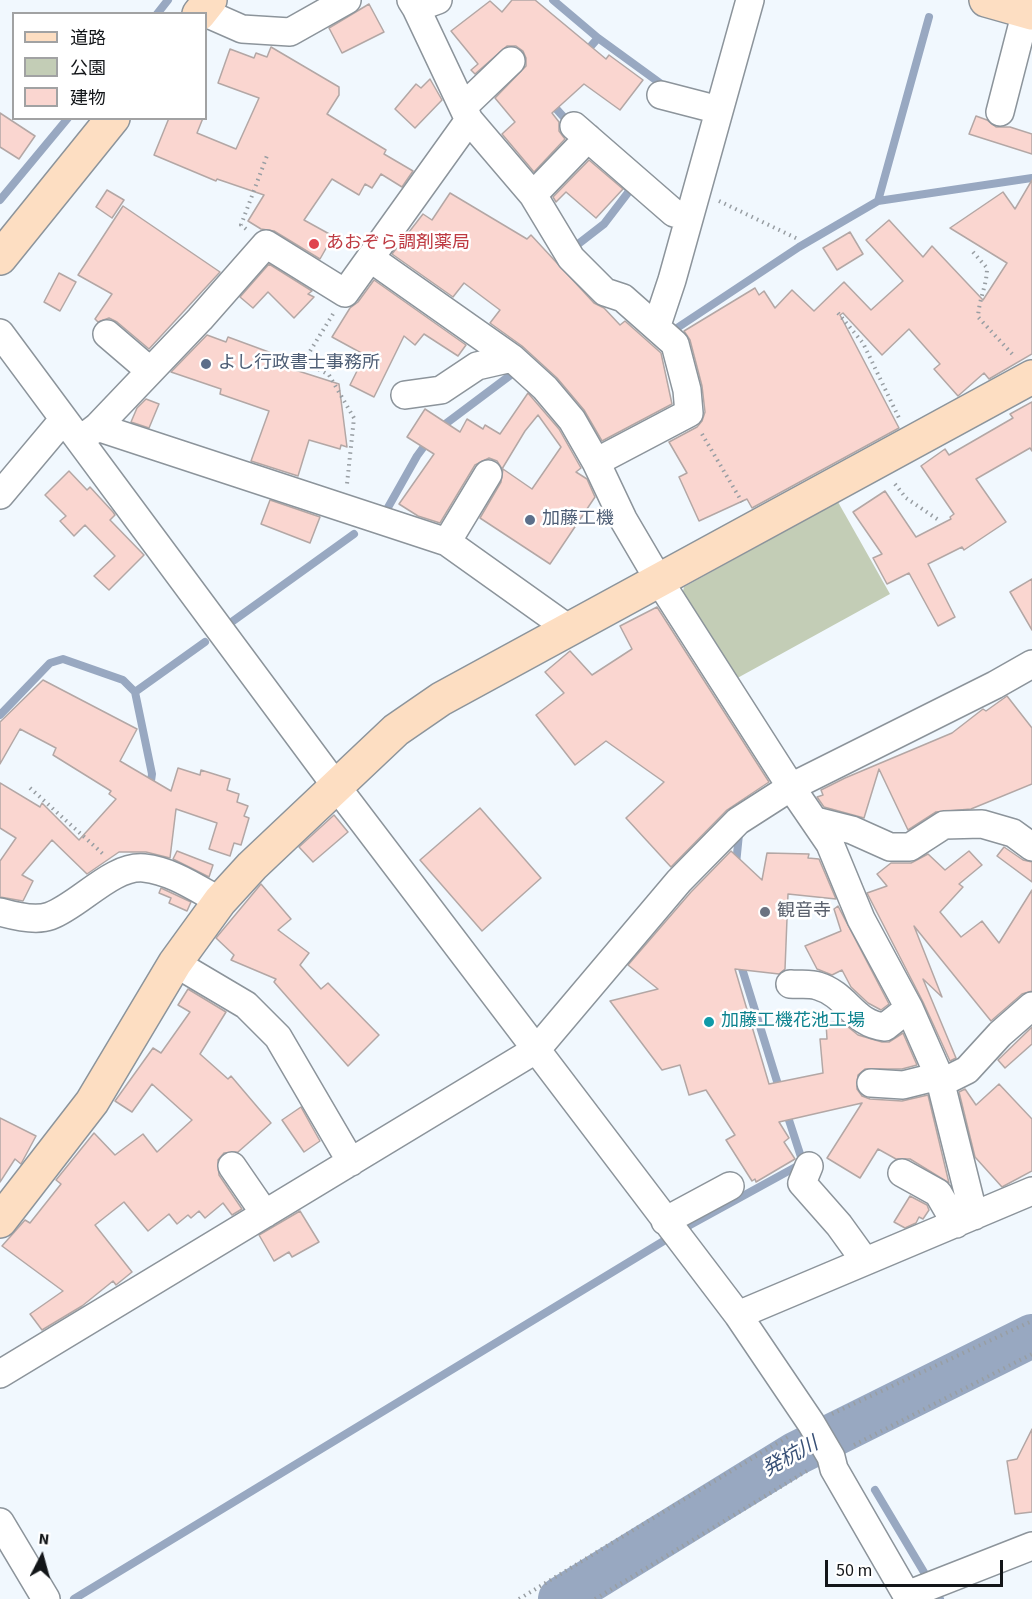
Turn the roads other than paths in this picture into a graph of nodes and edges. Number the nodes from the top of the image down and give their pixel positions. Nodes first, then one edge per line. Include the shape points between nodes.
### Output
1 (346, 0) edge
2 (750, 0) edge
3 (986, 0) edge
4 (422, 3) edge
5 (203, 8) edge
6 (1029, 12) edge
7 (511, 61) dead end
8 (661, 95) dead end
9 (719, 110) junction
10 (1000, 112) dead end
11 (466, 114) junction
12 (111, 120) edge
13 (533, 195) junction
14 (693, 203) junction
15 (0, 258) edge
16 (370, 258) junction
17 (657, 325) junction
18 (0, 333) edge
19 (107, 334) dead end
20 (513, 358) junction
21 (1024, 368) edge
22 (149, 370) junction
23 (405, 395) dead end
24 (80, 429) junction
25 (596, 462) junction
26 (488, 474) dead end
27 (0, 495) edge
28 (447, 542) junction
29 (660, 582) junction
30 (569, 629) junction
31 (1032, 664) edge
32 (336, 786) junction
33 (791, 787) junction
34 (816, 821) junction
35 (1032, 847) edge
36 (220, 901) junction
37 (0, 912) edge
38 (175, 963) junction
39 (790, 984) dead end
40 (1032, 1006) edge
41 (909, 1008) junction
42 (537, 1049) junction
43 (940, 1079) junction
44 (871, 1083) dead end
45 (351, 1162) junction
46 (232, 1166) dead end
47 (809, 1166) dead end
48 (902, 1173) dead end
49 (730, 1186) dead end
50 (1032, 1191) edge
51 (265, 1214) junction
52 (965, 1220) junction
53 (0, 1221) edge
54 (665, 1221) junction
55 (865, 1261) junction
56 (738, 1316) junction
57 (0, 1374) edge
58 (0, 1522) edge
59 (1032, 1546) edge
60 (922, 1590) edge
61 (45, 1599) edge

1 - 5 street via 290,32 242,29
2 - 9 street
3 - 6 street
4 - 11 street
6 - 10 street
7 - 11 street
8 - 9 street
9 - 14 street
11 - 13 street
11 - 16 street
12 - 15 street
13 - 14 street via 581,132 674,213
13 - 17 street via 571,258 606,292 623,298
14 - 17 street
16 - 20 street
16 - 22 street via 345,293 266,244
17 - 25 street via 675,344 689,413
18 - 24 street
19 - 22 street
20 - 23 street via 477,366 441,390
20 - 25 street via 572,420
21 - 29 street via 912,444
22 - 24 street
24 - 27 street
24 - 28 street
24 - 32 street
25 - 29 street via 622,519
26 - 28 street
28 - 30 street
29 - 30 street
29 - 33 street
30 - 32 street via 418,713
31 - 33 street
32 - 36 street
32 - 42 street
33 - 34 street
33 - 42 street via 738,821 679,881
34 - 35 street via 852,830 890,848 910,847 944,825 982,824 1013,833
34 - 41 street via 830,844 861,919
36 - 37 street via 170,874 142,868 120,872 49,917
36 - 38 street
38 - 45 street via 246,1005 278,1037
38 - 53 street via 92,1102
39 - 41 street via 818,985 841,998 869,1025 885,1027
40 - 43 street via 967,1070
41 - 43 street
42 - 45 street
42 - 54 street
43 - 44 street via 903,1085
43 - 52 street
45 - 51 street
46 - 51 street
47 - 55 street via 802,1183
48 - 52 street via 938,1193
49 - 54 street
50 - 52 street
51 - 57 street
52 - 55 street
54 - 56 street
55 - 56 street
56 - 60 street via 811,1423 834,1469
58 - 61 street
59 - 60 street

